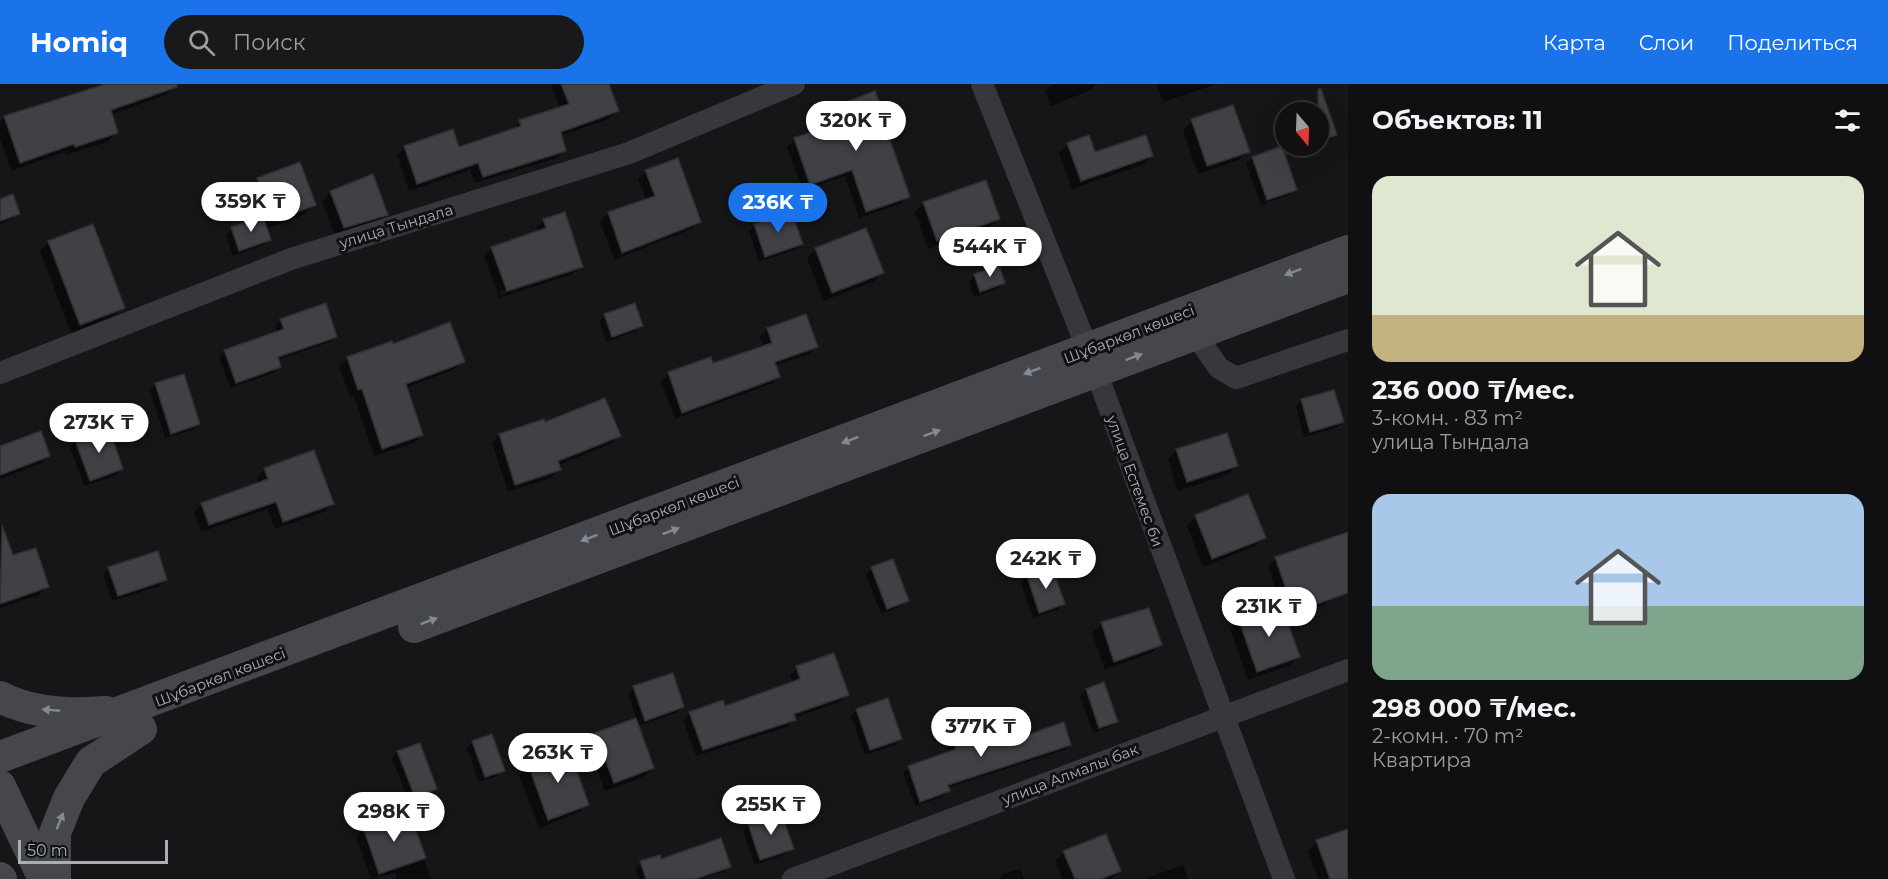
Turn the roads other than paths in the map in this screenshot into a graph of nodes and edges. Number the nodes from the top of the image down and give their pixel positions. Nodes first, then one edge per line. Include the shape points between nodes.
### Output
1 (794, 84) edge
2 (982, 84) edge
3 (1348, 251) edge
4 (1348, 277) edge
5 (1195, 334) junction
6 (1348, 340) edge
7 (1092, 361) junction
8 (0, 373) edge
9 (1348, 670) edge
10 (0, 697) edge
11 (1222, 717) junction
12 (136, 720) junction
13 (0, 757) edge
14 (0, 780) edge
15 (0, 786) edge
16 (0, 835) edge
17 (21, 879) edge
18 (44, 879) edge
19 (56, 879) edge
20 (793, 879) edge
21 (1284, 879) edge

1 - 8 street, улица Тындала via 629,153 291,259
2 - 7 street, улица Естемес би
3 -> 7 street, Шұбаркөл көшесі
4 - 5 street, Шұбаркөл көшесі
5 - 6 street, Шұбаркөл көшесі via 1219,368 1236,378
7 -> 5 street, Шұбаркөл көшесі
7 - 11 street, улица Естемес би
7 - 12 street, Шұбаркөл көшесі
9 - 11 street, улица Алмалы бак
12 -> 10 street via 20,707
11 - 20 street, улица Алмалы бак
11 - 21 street, улица Естемес би
12 - 13 street, Шұбаркөл көшесі
12 - 14 street, Шұбаркөл көшесі
19 -> 12 street via 55,834 69,798 91,762
15 - 18 street
16 - 17 street

